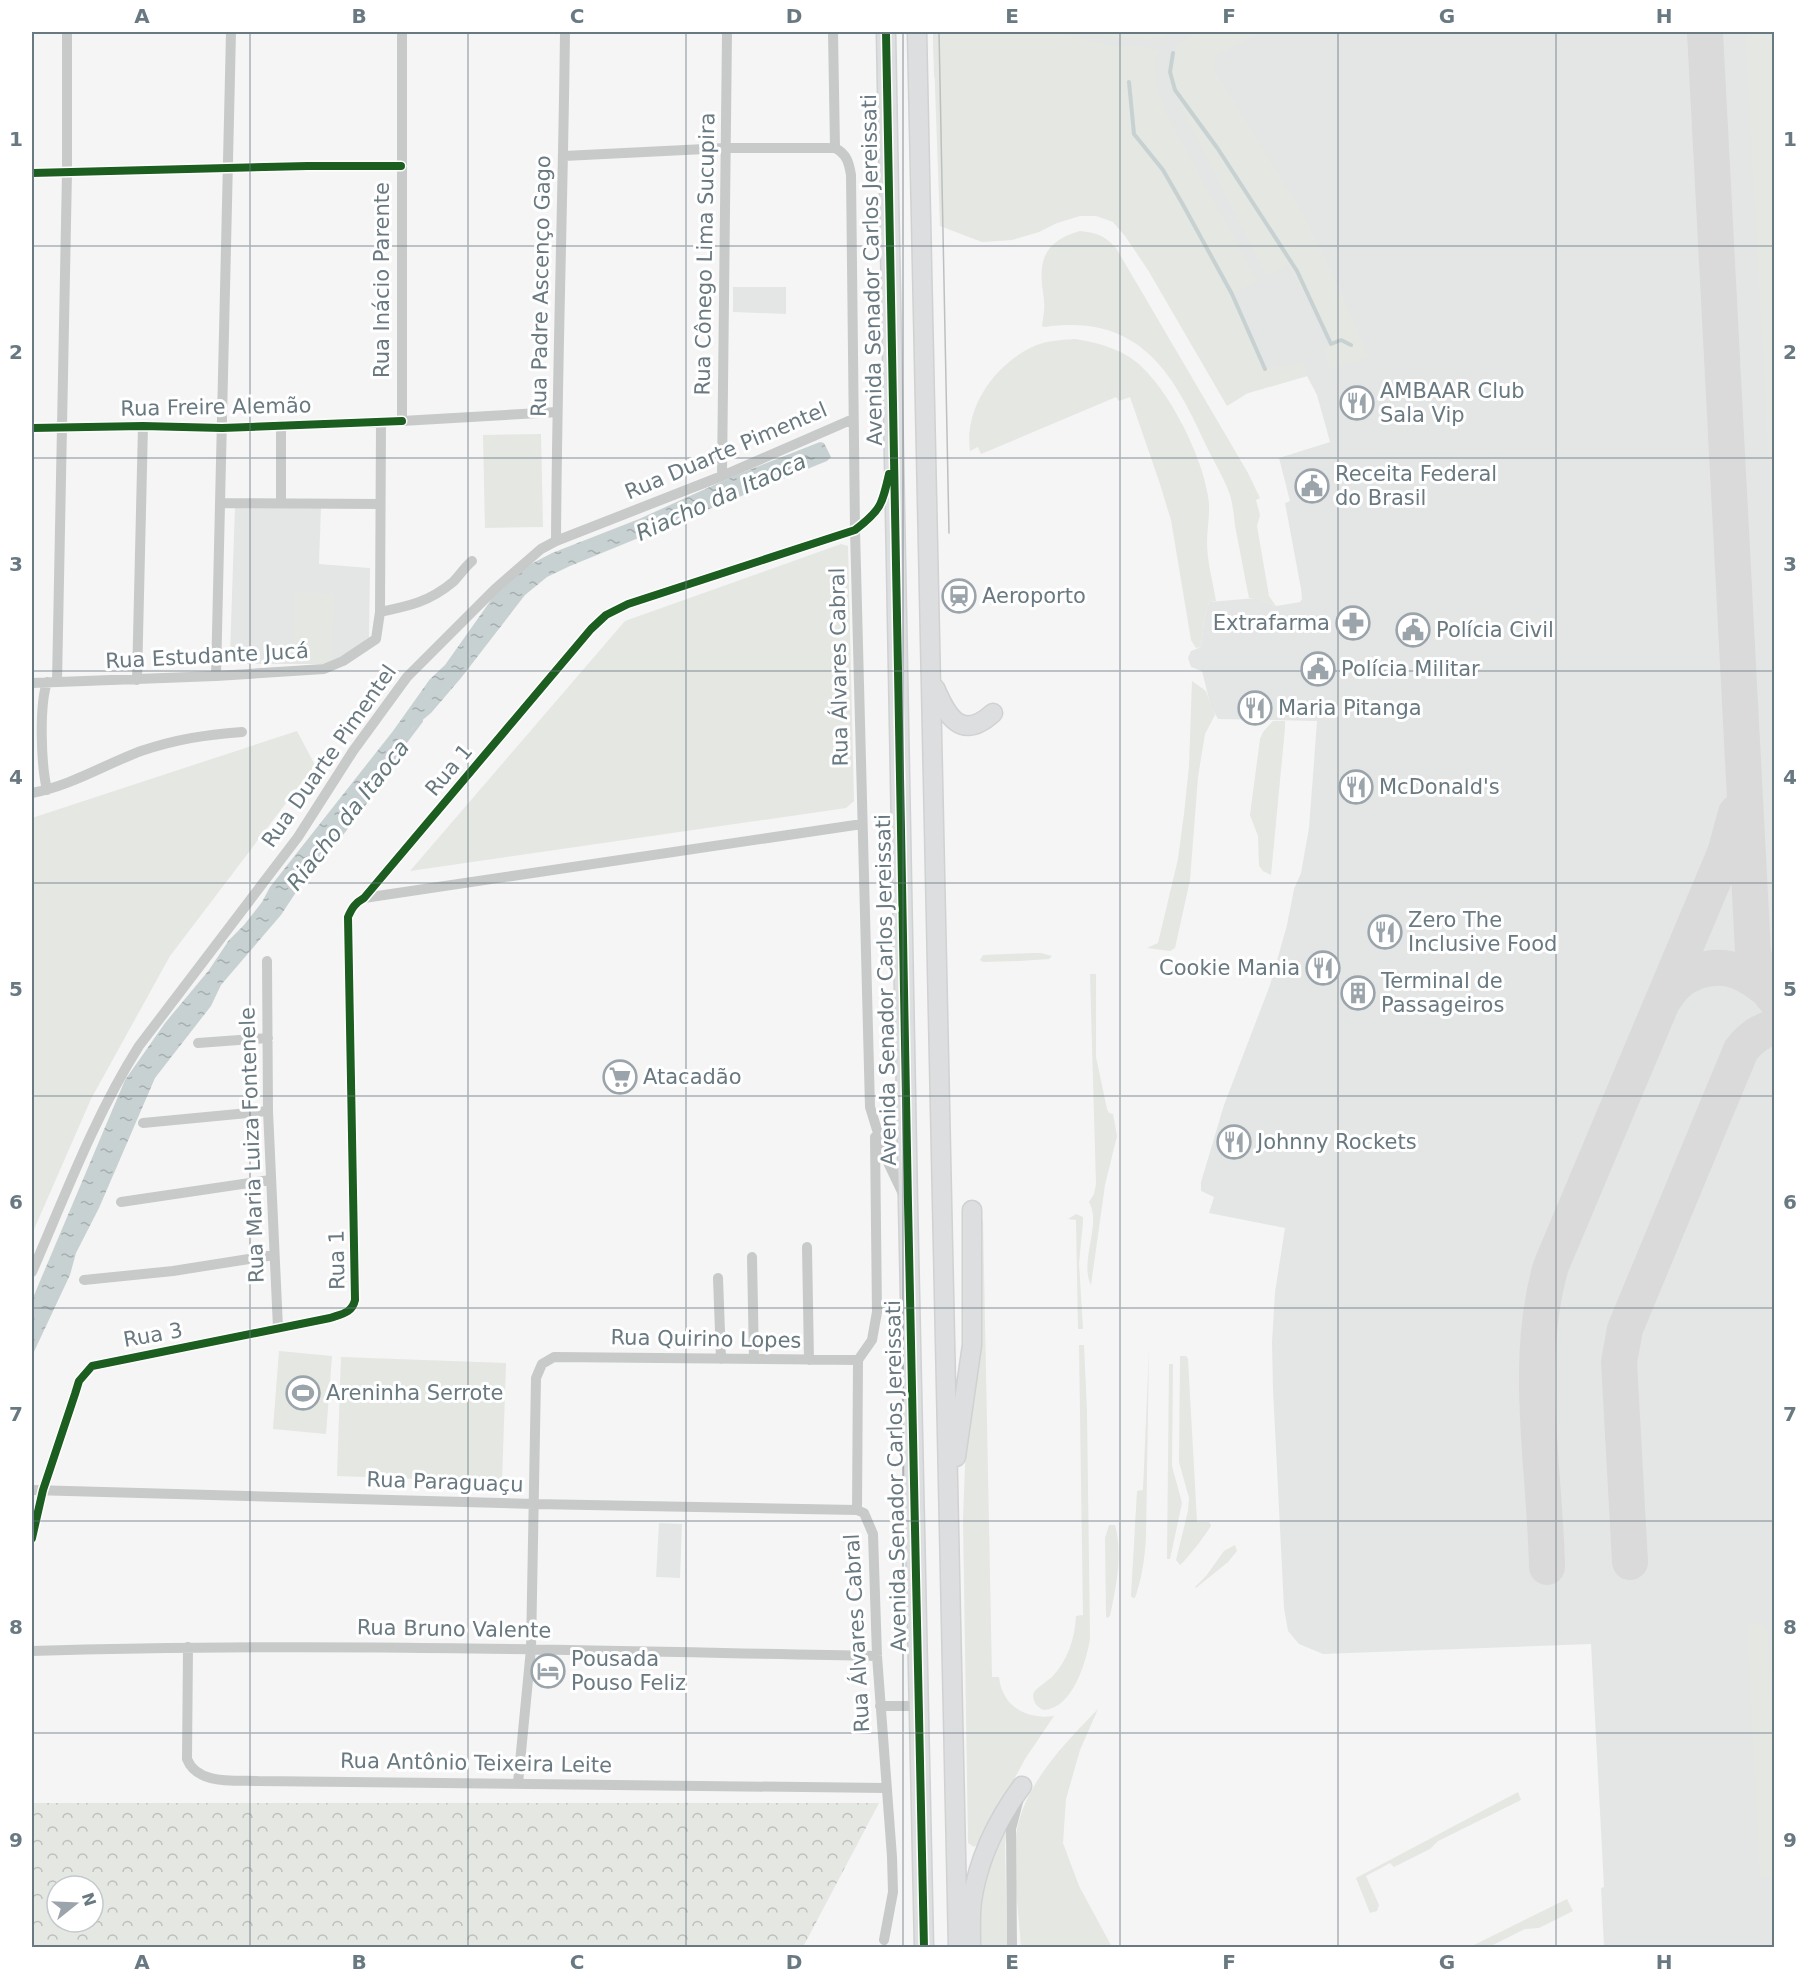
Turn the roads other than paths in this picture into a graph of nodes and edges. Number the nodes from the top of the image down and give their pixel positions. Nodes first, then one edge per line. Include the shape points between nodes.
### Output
1 (67, 32) edge
2 (231, 32) edge
3 (402, 32) edge
4 (565, 32) edge
5 (727, 32) edge
6 (833, 32) edge
7 (886, 32) edge
8 (917, 32) edge
9 (725, 148) junction
10 (835, 148) junction
11 (564, 156) junction
12 (401, 166) junction
13 (229, 168) junction
14 (67, 172) junction
15 (32, 173) edge
16 (557, 412) junction
17 (854, 419) junction
18 (402, 421) junction
19 (381, 422) junction
20 (281, 425) junction
21 (143, 426) junction
22 (62, 427) junction
23 (32, 428) edge
24 (222, 428) junction
25 (894, 454) junction
26 (722, 476) junction
27 (220, 503) junction
28 (281, 503) junction
29 (380, 504) junction
30 (855, 530) junction
31 (556, 541) junction
32 (472, 561) dead end
33 (380, 612) junction
34 (216, 676) junction
35 (930, 678) junction
36 (137, 680) junction
37 (52, 682) junction
38 (32, 683) edge
39 (993, 713) dead end
40 (242, 732) dead end
41 (47, 790) junction
42 (32, 793) edge
43 (862, 824) junction
44 (364, 898) junction
45 (267, 962) dead end
46 (268, 1038) junction
47 (198, 1043) dead end
48 (268, 1111) junction
49 (143, 1123) dead end
50 (875, 1128) junction
51 (270, 1180) junction
52 (121, 1202) dead end
53 (908, 1203) junction
54 (972, 1210) dead end
55 (807, 1247) dead end
56 (274, 1255) junction
57 (752, 1257) dead end
58 (32, 1272) edge
59 (718, 1278) dead end
60 (84, 1280) dead end
61 (351, 1310) joint
62 (278, 1328) junction
63 (721, 1359) junction
64 (754, 1359) junction
65 (809, 1360) junction
66 (858, 1360) junction
67 (32, 1490) edge
68 (44, 1490) junction
69 (534, 1504) junction
70 (948, 1506) junction
71 (857, 1510) junction
72 (32, 1538) edge
73 (188, 1647) junction
74 (531, 1649) junction
75 (32, 1651) edge
76 (877, 1656) junction
77 (880, 1706) junction
78 (919, 1706) junction
79 (518, 1783) junction
80 (1022, 1786) joint
81 (886, 1788) junction
82 (885, 1940) dead end
83 (924, 1947) edge
84 (958, 1947) edge
85 (971, 1947) edge
86 (1012, 1947) edge

1 - 14 street
2 - 13 street
3 - 12 street, Rua Inácio Parente
4 - 11 street, Rua Padre Ascenço Gago
5 - 9 street, Rua Cônego Lima Sucupira
6 - 10 street
7 - 25 main road, Avenida Senador Carlos Jereissati
8 - 35 main road
9 - 10 street
9 - 11 street
9 - 26 street, Rua Cônego Lima Sucupira
10 - 17 street, Rua Álvares Cabral via 846,157 851,175
11 - 16 street, Rua Padre Ascenço Gago
12 - 13 street
12 - 18 street, Rua Inácio Parente
13 - 14 street
13 - 24 street
14 - 15 street
14 - 22 street
16 - 18 street, Rua Freire Alemão
16 - 31 street, Rua Padre Ascenço Gago
17 - 26 street, Rua Duarte Pimentel
17 - 30 street, Rua Álvares Cabral
18 - 19 street, Rua Freire Alemão
19 - 20 street, Rua Freire Alemão
19 - 29 street
20 - 24 street, Rua Freire Alemão
20 - 28 street
21 - 22 street, Rua Freire Alemão
21 - 24 street, Rua Freire Alemão
21 - 36 street
22 - 23 street, Rua Freire Alemão
22 - 37 street
24 - 27 street
25 - 30 street, Rua 1 via 883,503
25 - 53 main road, Avenida Senador Carlos Jereissati
26 - 31 street, Rua Duarte Pimentel
27 - 28 street
27 - 34 street
28 - 29 street
29 - 33 street
30 - 43 street, Rua Álvares Cabral
30 - 44 street, Rua 1 via 628,604 606,615
31 - 58 street, Rua Duarte Pimentel via 495,589 407,676 298,837 139,1046 101,1113
32 - 33 street via 435,596
33 - 34 street, Rua Estudante Jucá via 376,639 324,669
34 - 36 street, Rua Estudante Jucá
35 - 39 main road via 955,723 972,725
35 - 70 main road
36 - 37 street, Rua Estudante Jucá
37 - 38 street, Rua Estudante Jucá
37 - 41 street via 43,701
40 - 41 street via 174,740
41 - 42 street
43 - 44 street
43 - 50 street, Rua Álvares Cabral via 870,1107
44 - 61 street, Rua 1 via 348,917 356,1300
45 - 46 street, Rua Maria Luiza Fontenele
46 - 47 street
46 - 48 street, Rua Maria Luiza Fontenele
48 - 49 street
48 - 51 street, Rua Maria Luiza Fontenele
50 - 53 street, Rua Álvares Cabral
50 - 66 street, Rua Álvares Cabral via 877,1312 872,1340
51 - 52 street
51 - 56 street, Rua Maria Luiza Fontenele
53 - 78 main road, Avenida Senador Carlos Jereissati
54 - 70 main road via 972,1345
55 - 65 street
56 - 60 street via 173,1272
56 - 62 street, Rua Maria Luiza Fontenele
57 - 64 street
59 - 63 street
61 - 62 street, Rua 3
62 - 68 street, Rua 3 via 92,1366 80,1381
63 - 64 street, Rua Quirino Lopes
63 - 69 street, Rua Quirino Lopes via 554,1357 542,1364 536,1378
64 - 65 street, Rua Quirino Lopes
65 - 66 street, Rua Quirino Lopes
66 - 71 street, Rua Álvares Cabral
67 - 68 street, Rua Paraguaçu
68 - 69 street, Rua Paraguaçu
68 - 72 street, Rua 3
69 - 71 street, Rua Paraguaçu
69 - 74 street
70 - 84 main road
71 - 76 street, Rua Álvares Cabral via 864,1513 873,1534
73 - 74 street, Rua Bruno Valente
73 - 75 street, Rua Bruno Valente
73 - 79 street, Rua Antônio Teixeira Leite via 187,1759 201,1776 258,1781
74 - 76 street, Rua Bruno Valente
74 - 79 street
76 - 77 street, Rua Álvares Cabral
77 - 78 street
77 - 81 street, Rua Álvares Cabral
78 - 83 main road, Avenida Senador Carlos Jereissati
79 - 81 street, Rua Antônio Teixeira Leite
80 - 85 main road via 989,1842 976,1879
80 - 86 street via 1011,1829
81 - 82 street, Rua Álvares Cabral via 893,1892

